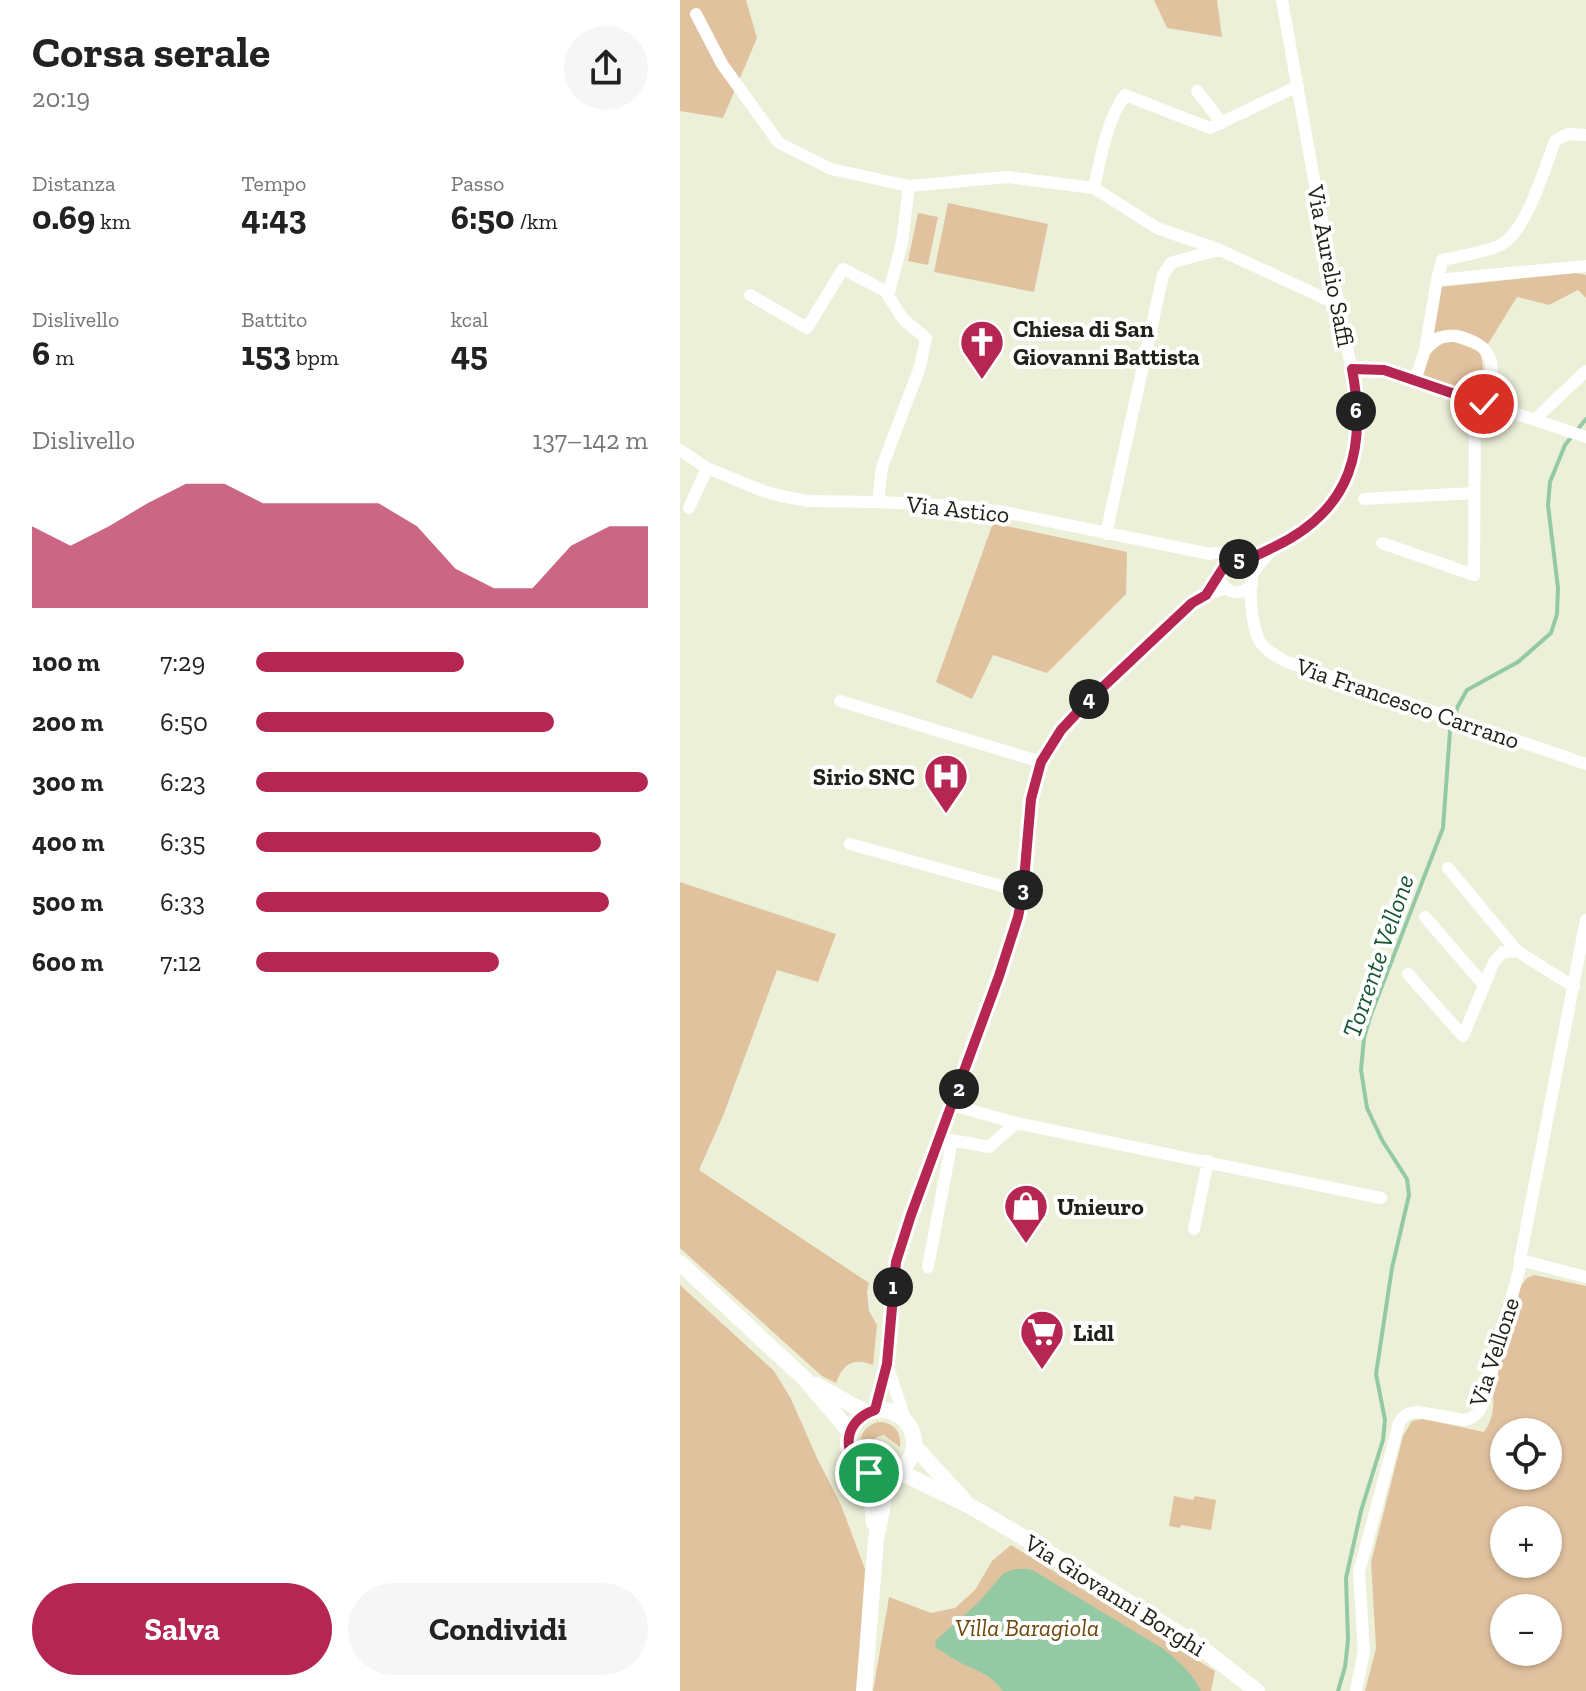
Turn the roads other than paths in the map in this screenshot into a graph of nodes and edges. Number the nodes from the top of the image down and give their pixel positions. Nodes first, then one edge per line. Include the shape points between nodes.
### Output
1 (1282, 0) edge
2 (696, 14) dead end
3 (1298, 86) junction
4 (1197, 91) dead end
5 (1222, 123) junction
6 (1586, 135) edge
7 (909, 186) junction
8 (1094, 188) junction
9 (1220, 250) junction
10 (1586, 266) edge
11 (1437, 280) junction
12 (889, 293) junction
13 (750, 295) dead end
14 (1339, 305) junction
15 (1425, 350) junction
16 (1352, 369) junction
17 (1586, 371) edge
18 (1415, 381) junction
19 (1480, 402) junction
20 (1535, 419) junction
21 (1586, 437) edge
22 (680, 450) edge
23 (707, 468) junction
24 (1474, 493) junction
25 (1364, 499) dead end
26 (878, 502) junction
27 (689, 508) dead end
28 (1106, 534) junction
29 (1382, 543) dead end
30 (1275, 547) junction
31 (1210, 554) junction
32 (1241, 560) junction
33 (1221, 571) junction
34 (1252, 578) junction
35 (1229, 590) junction
36 (1206, 595) junction
37 (1252, 616) junction
38 (840, 701) dead end
39 (1041, 762) junction
40 (1586, 764) edge
41 (850, 844) dead end
42 (1448, 868) dead end
43 (1023, 892) junction
44 (1425, 917) dead end
45 (1586, 920) edge
46 (1517, 951) junction
47 (1408, 974) dead end
48 (1484, 985) junction
49 (1574, 987) junction
50 (952, 1105) junction
51 (1016, 1123) junction
52 (1208, 1161) junction
53 (918, 1197) junction
54 (1381, 1198) dead end
55 (940, 1202) junction
56 (1194, 1229) dead end
57 (1520, 1260) junction
58 (680, 1263) edge
59 (928, 1267) dead end
60 (1586, 1277) edge
61 (887, 1364) junction
62 (806, 1380) junction
63 (871, 1412) junction
64 (905, 1419) junction
65 (850, 1432) junction
66 (914, 1446) junction
67 (869, 1473) junction
68 (894, 1473) junction
69 (970, 1506) junction
70 (876, 1539) junction
71 (864, 1691) edge
72 (1257, 1691) edge
73 (1356, 1691) edge

1 - 3 street, Via Aurelio Saffi
2 - 7 street via 722,64 779,143 831,169
3 - 5 street
3 - 14 street, Via Aurelio Saffi
4 - 5 street
5 - 8 street via 1210,128 1125,95 1103,144
6 - 11 street via 1568,134 1555,141 1515,234 1501,246 1442,260
7 - 8 street via 1007,177
7 - 12 street
8 - 9 street via 1157,228
9 - 14 street
9 - 28 street via 1171,263 1163,275
10 - 11 street
11 - 15 street
12 - 13 street via 843,269 807,328
12 - 26 street via 904,320 926,338 882,467
14 - 16 street, Via Aurelio Saffi
15 - 18 street
15 - 19 street via 1443,336 1485,350 1492,378
16 - 18 street via 1384,370
16 - 30 street, Via Aurelio Saffi via 1358,438 1347,477 1316,521
17 - 20 street
18 - 19 street
19 - 20 street
19 - 24 street
20 - 21 street
22 - 23 street, Via Astico
23 - 26 street, Via Astico via 781,496
23 - 27 street
24 - 25 street
24 - 29 street via 1474,575
26 - 28 street, Via Astico via 1004,512
28 - 31 street, Via Astico
30 - 32 street, Via Aurelio Saffi
30 - 34 street, Via Aurelio Saffi
31 - 32 street, Via Astico via 1217,551
31 - 33 street via 1219,558
32 - 33 street, Via Aurelio Saffi via 1227,562
32 - 34 street via 1252,568
33 - 35 street
33 - 36 street, Via Aurelio Saffi
34 - 35 street, Via Aurelio Saffi via 1243,591
34 - 37 street, Via Francesco Carrano
35 - 36 street, Via Aurelio Saffi
35 - 37 street, Via Francesco Carrano
36 - 39 street, Via Aurelio Saffi via 1088,701
37 - 40 street, Via Francesco Carrano via 1258,639 1287,662
38 - 39 street
39 - 43 street, Via Aurelio Saffi via 1031,799
41 - 43 street
42 - 46 street
43 - 50 street, Via Aurelio Saffi
44 - 48 street
45 - 49 street, Via Vellone
46 - 48 street via 1503,952
46 - 49 street
47 - 48 street via 1463,1036
49 - 57 street, Via Vellone
50 - 51 street
50 - 53 street, Via Aurelio Saffi
51 - 52 street
51 - 55 street via 989,1147 952,1140
52 - 54 street
52 - 56 street
53 - 55 street
53 - 61 street, Via Aurelio Saffi via 896,1262
55 - 59 street
57 - 60 street
57 - 73 street, Via Vellone via 1481,1410 1464,1420 1411,1412 1399,1423 1359,1572 1364,1651
58 - 62 main road
61 - 63 street, Via Aurelio Saffi
61 - 64 street, Via Aurelio Saffi
62 - 63 main road
62 - 65 main road
63 - 64 main road via 885,1410
63 - 65 main road
64 - 66 main road
65 - 67 main road via 854,1461
66 - 68 main road via 906,1465
66 - 69 main road, Via Giovanni Borghi
67 - 68 main road
67 - 70 main road
68 - 69 main road, Via Giovanni Borghi
68 - 70 main road
69 - 72 main road, Via Giovanni Borghi via 1199,1646
70 - 71 main road

